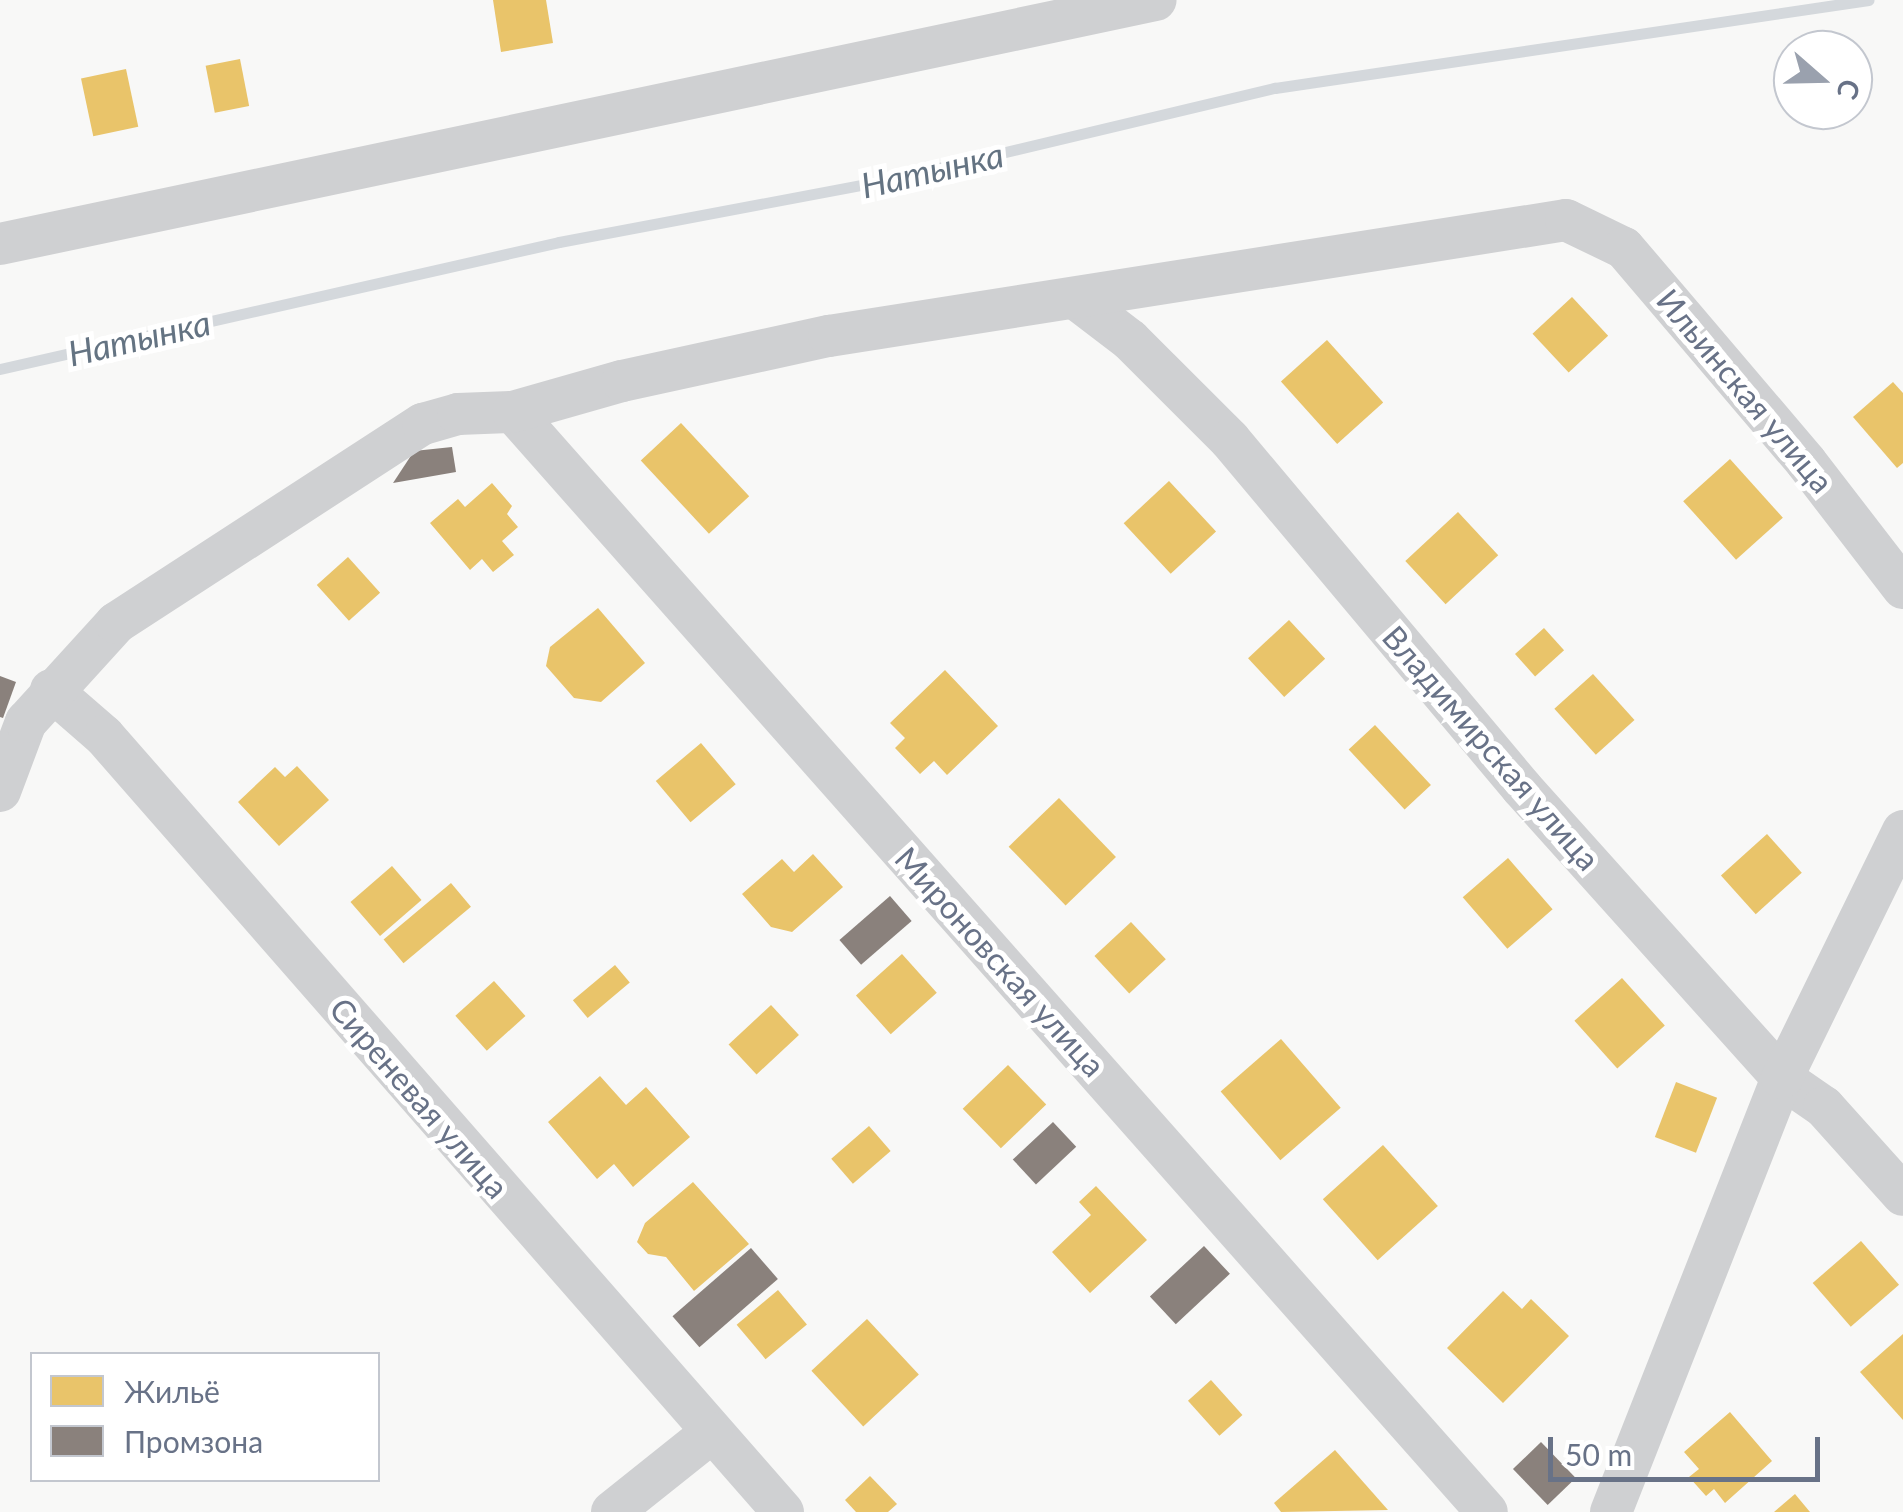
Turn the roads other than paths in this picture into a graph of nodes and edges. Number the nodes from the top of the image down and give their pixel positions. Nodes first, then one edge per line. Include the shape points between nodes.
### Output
1 (1156, 0) edge
2 (0, 244) edge
3 (1079, 301) junction
4 (513, 412) junction
5 (1903, 588) edge
6 (51, 690) junction
7 (0, 790) edge
8 (1903, 831) edge
9 (1782, 1078) junction
10 (1903, 1194) edge
11 (711, 1434) junction
12 (612, 1512) edge
13 (783, 1512) edge
14 (1487, 1512) edge
15 (1610, 1512) edge

1 - 2 street
3 - 4 street via 829,336
3 - 5 street, Ильинская улица via 1566,220 1624,248
3 - 9 street, Владимирская улица via 1130,340 1230,440 1522,788
4 - 6 street via 458,414 423,424 116,623
4 - 14 street, Мироновская улица
6 - 7 street via 26,722
6 - 11 street, Сиреневая улица via 104,736
8 - 9 street
9 - 10 street, Владимирская улица via 1824,1107
9 - 15 street
11 - 12 street
11 - 13 street, Сиреневая улица

